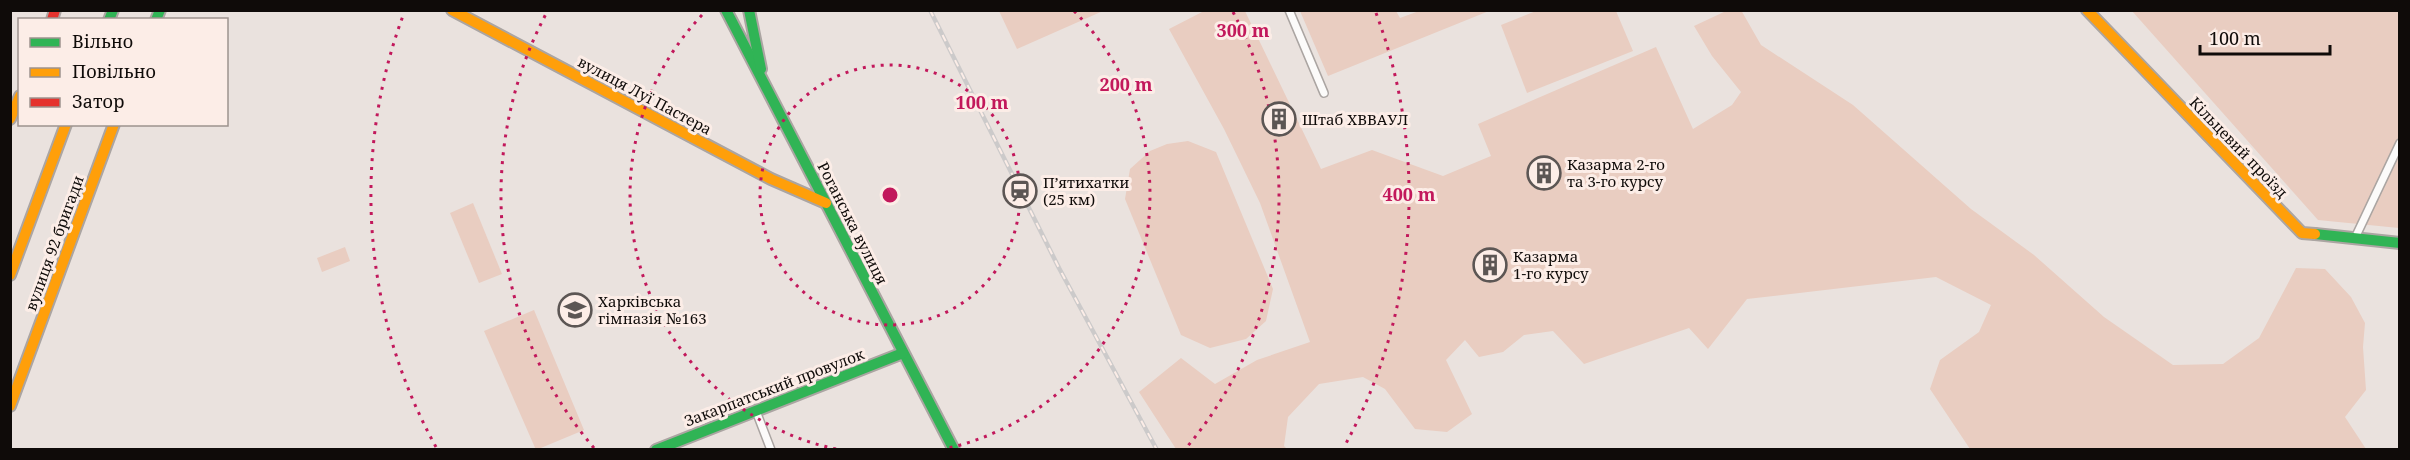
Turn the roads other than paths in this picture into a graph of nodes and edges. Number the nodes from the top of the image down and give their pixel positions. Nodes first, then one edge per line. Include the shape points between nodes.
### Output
1 (452, 10) edge
2 (726, 10) edge
3 (748, 10) edge
4 (1289, 10) edge
5 (2087, 10) edge
6 (764, 81) junction
7 (1324, 93) dead end
8 (18, 101) edge
9 (10, 119) edge
10 (65, 126) edge
11 (113, 126) edge
12 (2400, 143) edge
13 (826, 203) junction
14 (2355, 238) junction
15 (2400, 243) edge
16 (10, 275) edge
17 (903, 353) junction
18 (10, 406) edge
19 (756, 411) junction
20 (671, 447) edge
21 (656, 450) edge
22 (771, 450) edge
23 (954, 450) edge

1 - 13 main road, вулиця Луї Пастера via 771,179
2 - 6 main road, Роганська вулиця
3 - 6 main road
4 - 7 street
5 - 14 main road, Кільцевий проїзд via 2302,233
6 - 13 main road, Роганська вулиця
8 - 9 main road
10 - 16 main road
11 - 18 main road, вулиця 92 бригади
12 - 14 street
13 - 17 main road, Роганська вулиця
14 - 15 main road, Кільцевий проїзд
17 - 19 main road, Закарпатський провулок
17 - 23 main road, Роганська вулиця
19 - 20 main road, Закарпатський провулок
19 - 22 street
20 - 21 main road, Закарпатський провулок

